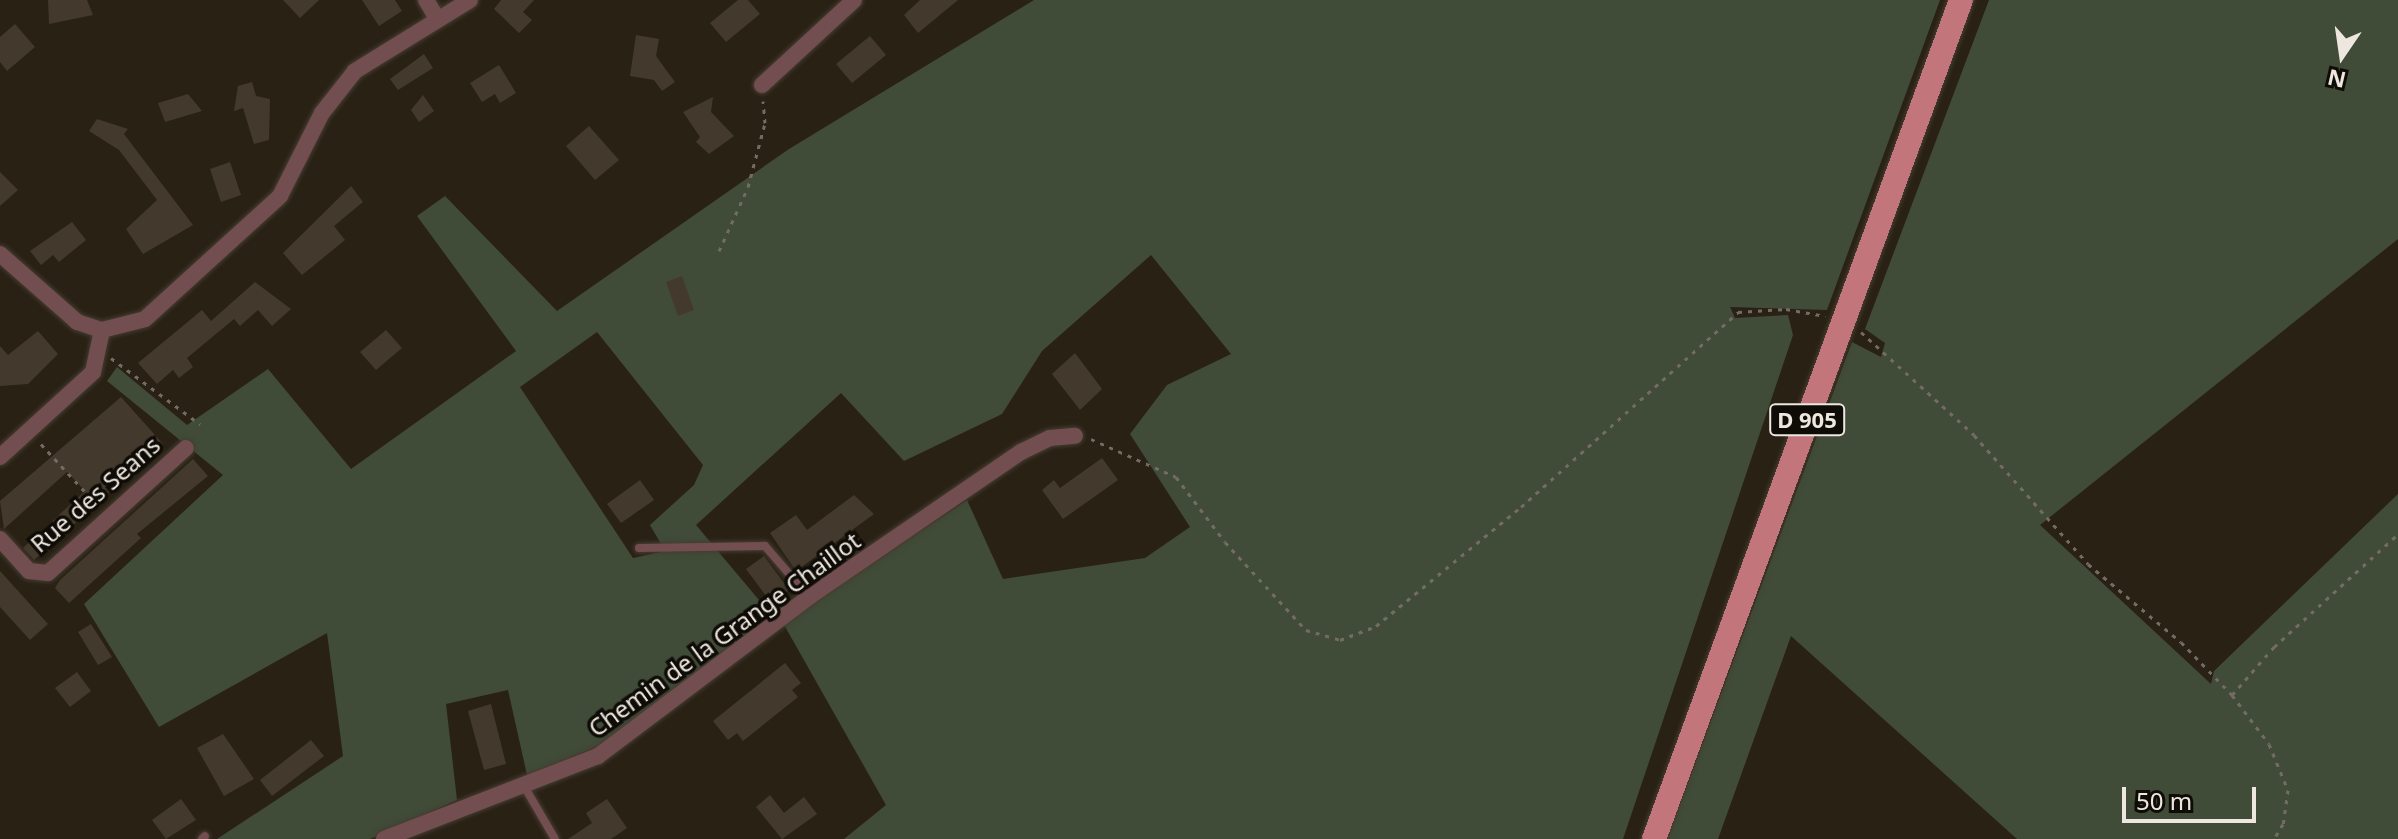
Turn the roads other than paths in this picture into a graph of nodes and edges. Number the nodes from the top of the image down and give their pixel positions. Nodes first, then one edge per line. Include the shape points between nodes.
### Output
1 (426, 0) edge
2 (470, 0) edge
3 (854, 0) edge
4 (1961, 0) edge
5 (437, 18) junction
6 (762, 85) road end
7 (0, 254) edge
8 (102, 330) junction
9 (1075, 436) road end
10 (186, 448) dead end
11 (0, 457) edge
12 (0, 539) edge
13 (639, 548) dead end
14 (809, 597) junction
15 (524, 786) junction
16 (384, 839) edge
17 (555, 839) edge
18 (1654, 839) edge

1 - 5 street
2 - 5 street
3 - 6 street
4 - 18 main road, D 905
5 - 8 street via 343,83 280,196 225,253 145,319
7 - 8 street via 69,316
8 - 11 street via 93,372
9 - 14 street, Chemin de la Grange Chaillot via 1050,438 1021,452
10 - 12 street, Rue des Seans via 48,573 29,571
13 - 14 lane via 765,546
14 - 15 street, Chemin de la Grange Chaillot via 615,745
15 - 16 street, Chemin de la Grange Chaillot
15 - 17 lane

